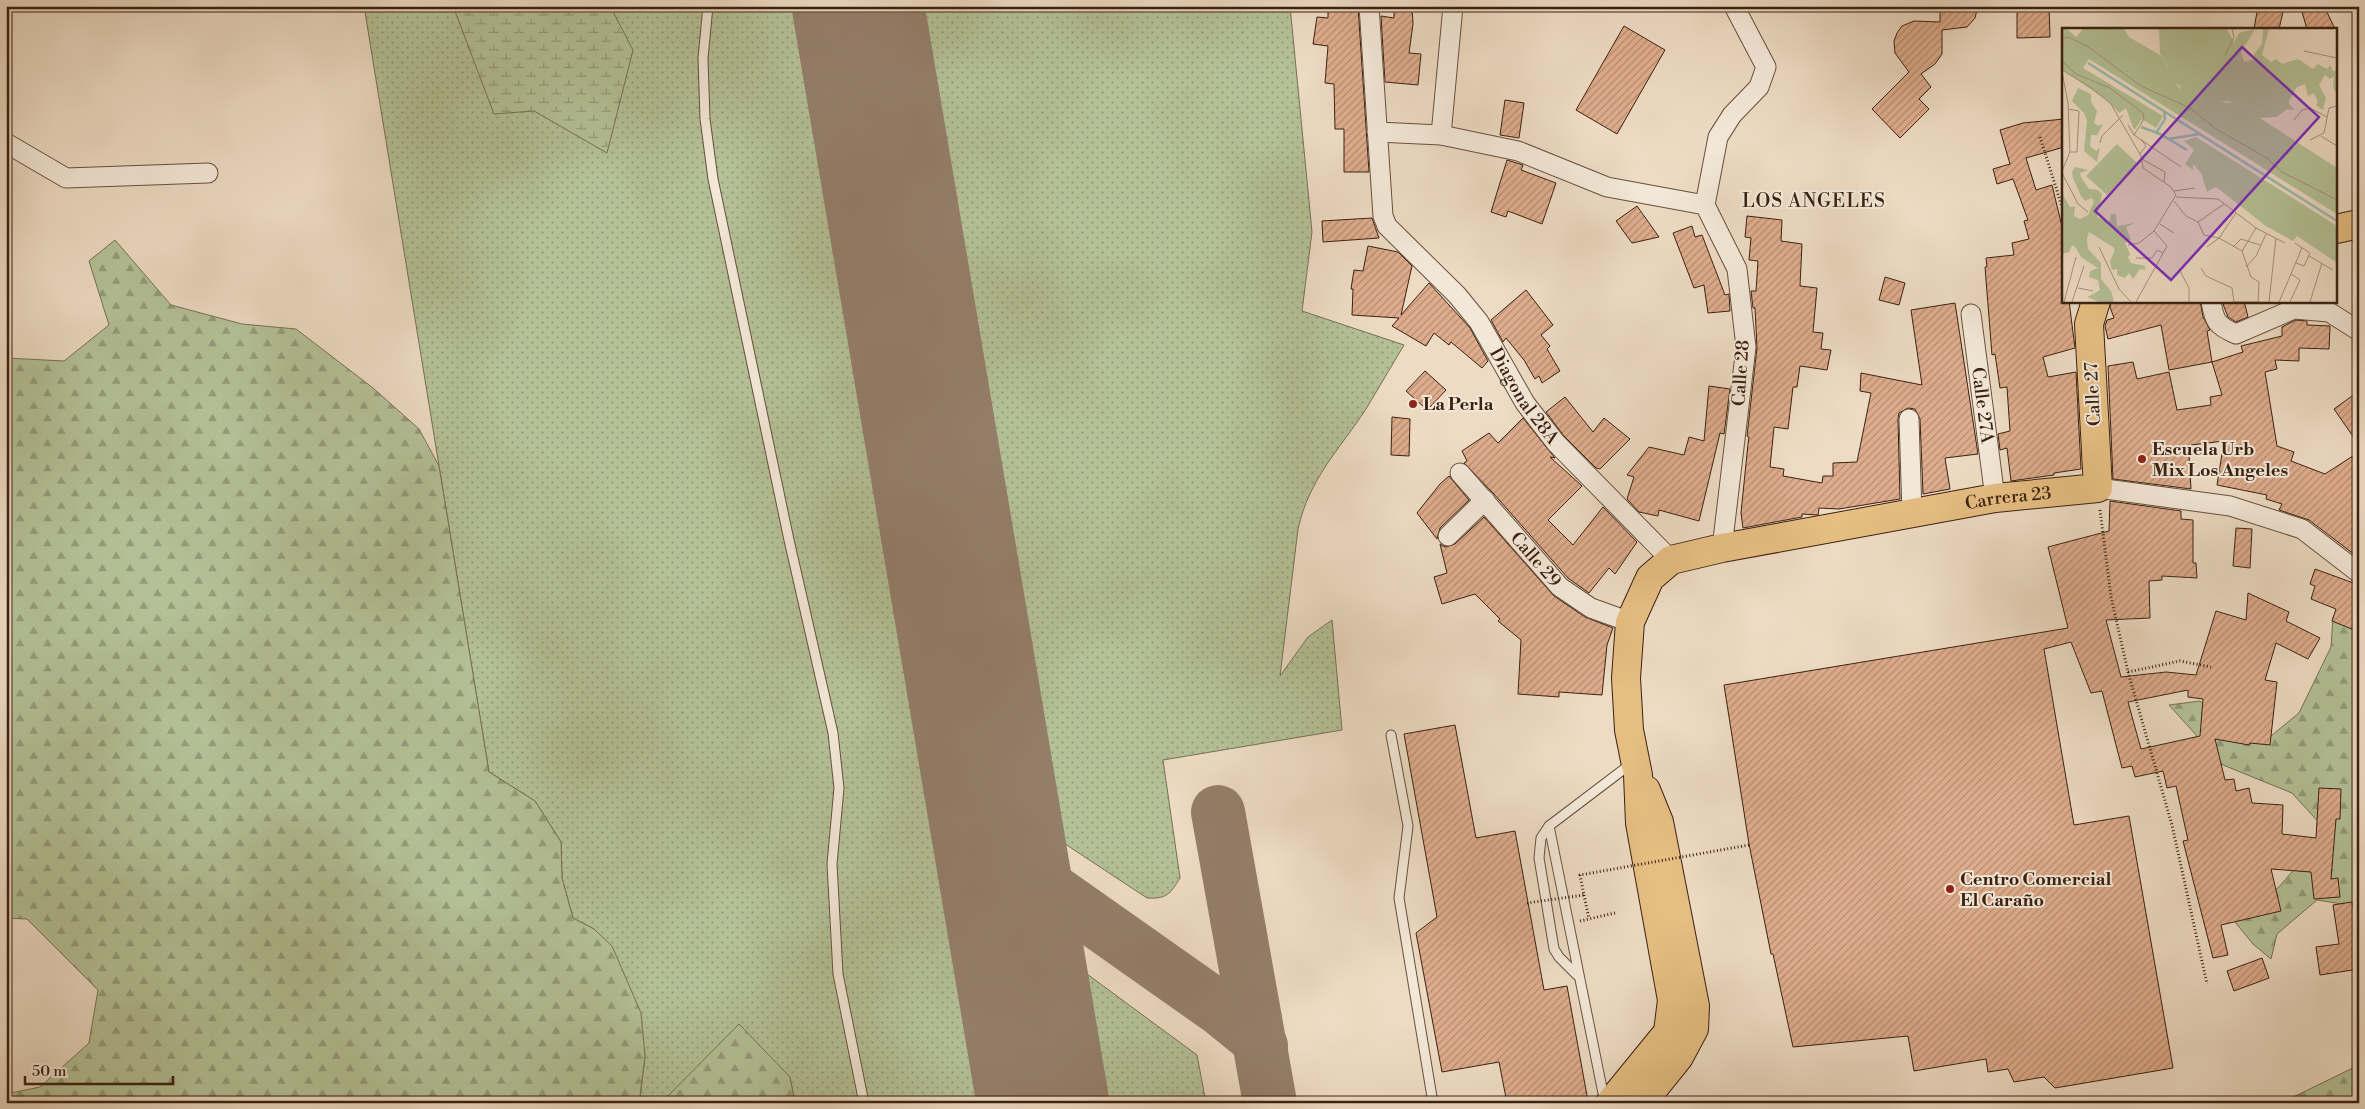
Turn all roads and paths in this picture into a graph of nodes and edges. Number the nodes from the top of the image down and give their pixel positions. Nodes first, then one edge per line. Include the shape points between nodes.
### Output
1 (708, 6) edge
2 (1369, 6) edge
3 (1453, 6) edge
4 (1734, 6) edge
5 (1377, 132) junction
6 (1441, 135) junction
7 (2040, 137) dead end
8 (6, 143) edge
9 (208, 173) dead end
10 (1705, 205) junction
11 (2062, 207) edge
12 (2359, 224) edge
13 (2338, 229) edge
14 (2096, 302) edge
15 (2211, 302) edge
16 (1971, 314) dead end
17 (2359, 331) edge
18 (1909, 419) dead end
19 (1460, 473) dead end
20 (2098, 488) junction
21 (1995, 498) junction
22 (1485, 500) junction
23 (1912, 513) junction
24 (1448, 536) dead end
25 (1722, 548) junction
26 (1671, 560) junction
27 (2359, 572) edge
28 (1630, 622) junction
29 (2211, 666) dead end
30 (2128, 672) junction
31 (1391, 735) dead end
32 (1636, 768) junction
33 (1549, 826) junction
34 (1749, 844) dead end
35 (1584, 896) junction
36 (1527, 903) dead end
37 (1615, 913) dead end
38 (1589, 919) junction
39 (1567, 924) junction
40 (1577, 974) junction
41 (2206, 984) dead end
42 (864, 1103) edge
43 (1433, 1103) edge
44 (1605, 1103) edge
45 (1610, 1103) edge
46 (1642, 1103) edge

1 - 42 lane via 704,119 713,179 833,733 839,788 832,864 838,974
2 - 5 street
3 - 6 street
4 - 10 street via 1766,67 1759,87 1732,115 1718,137
5 - 6 street
5 - 26 street, Diagonal 28A via 1383,216 1387,226 1456,294 1479,322 1526,403 1556,443
6 - 10 street via 1518,151 1607,187
7 - 11 path
8 - 9 street via 66,178
10 - 25 street, Calle 28 via 1737,269 1746,348
12 - 13 main road
14 - 20 main road, Calle 27 via 2089,324
15 - 17 street via 2214,319 2236,334 2294,309 2329,312
16 - 21 street, Calle 27A
18 - 23 street
19 - 22 street, Calle 29
20 - 21 main road, Carrera 23
20 - 27 street, Carrera 23 via 2230,506 2302,529
20 - 30 path via 2110,596
21 - 23 main road, Carrera 23
22 - 24 street
22 - 28 street, Calle 29 via 1560,587 1591,608
23 - 25 main road, Carrera 23
25 - 26 main road, Carrera 23
26 - 28 main road, Carrera 23 via 1650,578
28 - 32 main road via 1626,678 1629,730
29 - 30 path via 2180,661
30 - 41 path via 2172,825
31 - 43 lane via 1408,826 1399,898
32 - 33 lane
32 - 45 main road via 1640,823 1672,1000 1668,1032
32 - 46 main road via 1659,822 1695,1006 1694,1029 1679,1057
33 - 39 lane
33 - 40 lane via 1541,838 1539,858 1554,949
34 - 35 path, bridge via 1580,875
35 - 36 path, bridge
35 - 38 path
37 - 38 path
38 - 39 path
39 - 40 lane
40 - 44 lane

